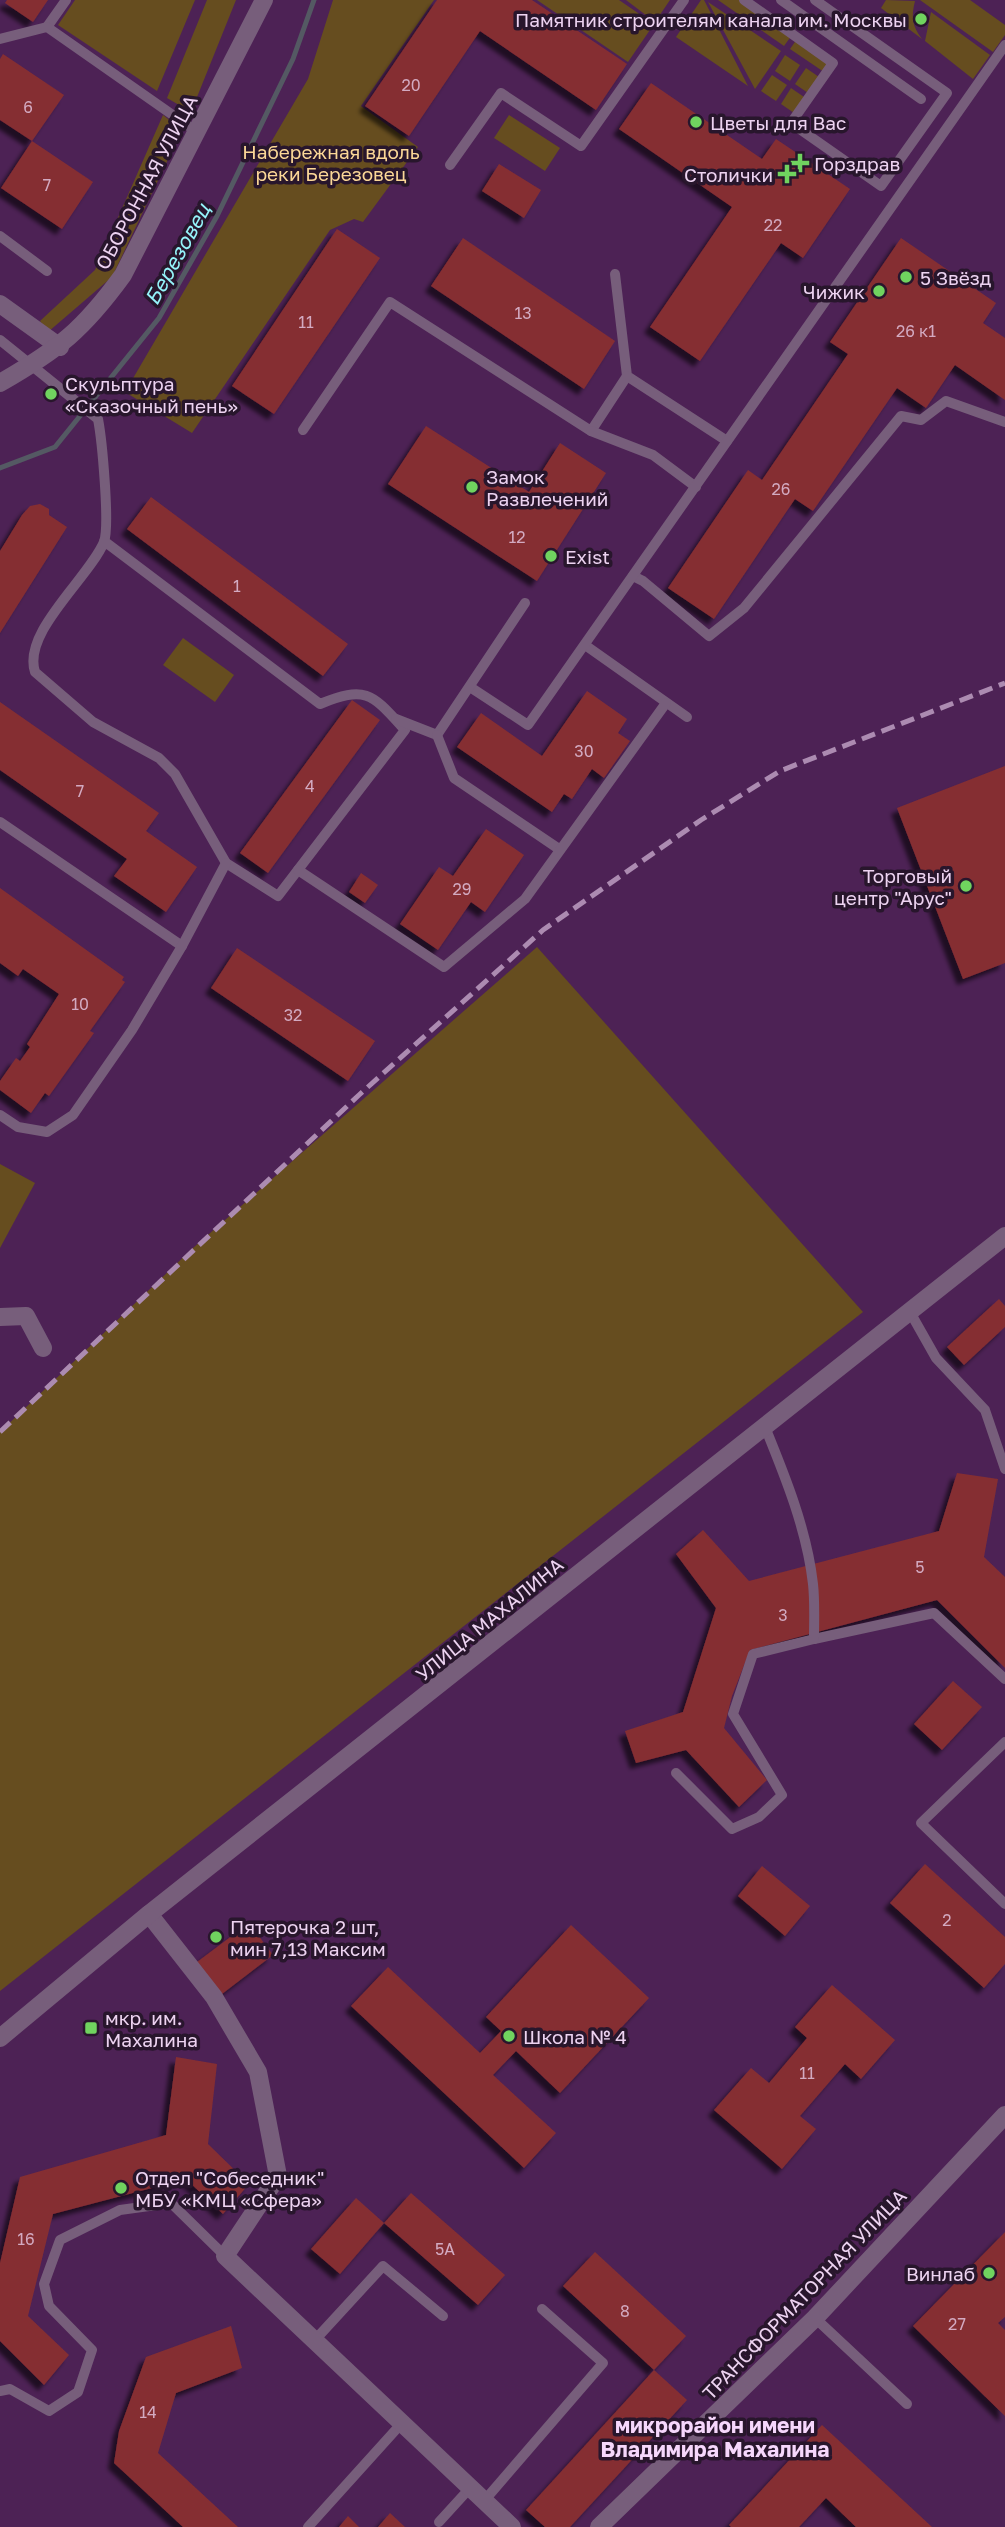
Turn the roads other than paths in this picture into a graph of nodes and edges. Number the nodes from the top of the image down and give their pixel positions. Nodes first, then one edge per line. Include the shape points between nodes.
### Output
1 (66, 0) edge
2 (264, 0) edge
3 (684, 0) edge
4 (744, 0) edge
5 (781, 0) edge
6 (815, 0) edge
7 (47, 27) junction
8 (0, 28) edge
9 (12, 36) junction
10 (0, 40) edge
11 (1005, 45) edge
12 (921, 99) dead end
13 (197, 132) junction
14 (450, 165) dead end
15 (0, 236) edge
16 (47, 271) dead end
17 (615, 275) dead end
18 (0, 304) edge
19 (0, 340) edge
20 (60, 347) junction
21 (33, 364) junction
22 (627, 376) junction
23 (0, 383) edge
24 (1005, 422) edge
25 (303, 430) dead end
26 (590, 431) junction
27 (727, 441) junction
28 (696, 487) junction
29 (104, 541) junction
30 (633, 576) junction
31 (525, 603) dead end
32 (585, 645) junction
33 (470, 687) junction
34 (666, 704) junction
35 (687, 717) dead end
36 (393, 718) junction
37 (437, 735) junction
38 (0, 822) edge
39 (559, 849) junction
40 (226, 863) junction
41 (298, 870) junction
42 (182, 946) junction
43 (0, 1115) edge
44 (1005, 1236) edge
45 (909, 1312) junction
46 (0, 1317) edge
47 (43, 1348) dead end
48 (765, 1427) junction
49 (1005, 1469) edge
50 (814, 1639) junction
51 (1005, 1679) edge
52 (1005, 1742) edge
53 (676, 1773) dead end
54 (1005, 1904) edge
55 (149, 1914) junction
56 (0, 2038) edge
57 (1005, 2115) edge
58 (225, 2256) junction
59 (542, 2309) dead end
60 (443, 2316) dead end
61 (815, 2318) junction
62 (314, 2342) junction
63 (0, 2391) edge
64 (907, 2404) dead end
65 (401, 2424) junction
66 (470, 2488) junction
67 (484, 2501) junction
68 (439, 2522) dead end
69 (308, 2527) edge
70 (512, 2527) edge
71 (599, 2527) edge

1 - 7 lane
2 - 13 street, ОБОРОННАЯ УЛИЦА
3 - 14 lane via 581,146 501,93
4 - 6 lane via 833,63 791,122 881,186 947,93
5 - 12 lane
7 - 9 lane
7 - 13 lane
8 - 9 lane
9 - 10 lane
11 - 27 lane
13 - 20 street, ОБОРОННАЯ УЛИЦА via 123,275 95,313
15 - 16 lane
17 - 22 lane
18 - 20 street
19 - 21 lane
20 - 21 street, ОБОРОННАЯ УЛИЦА
21 - 23 street, ОБОРОННАЯ УЛИЦА
21 - 29 lane via 98,419 104,451
22 - 26 lane
22 - 27 lane
24 - 30 lane via 946,401 921,420 901,416 744,608 709,636
25 - 26 lane via 390,302
26 - 28 lane via 653,455
27 - 28 lane
28 - 30 lane
29 - 36 lane via 320,704 350,692 373,698
29 - 40 lane via 38,639 32,661 35,672 93,722 159,758 175,774
30 - 32 lane
31 - 33 lane
32 - 33 lane via 528,725
32 - 34 lane
33 - 37 lane
34 - 35 lane
34 - 39 lane
36 - 37 lane
36 - 41 lane via 405,730
37 - 39 lane via 454,778
38 - 42 lane
39 - 41 lane via 525,898 444,967
40 - 41 lane via 278,896
40 - 42 lane
42 - 43 lane via 132,1030 73,1115 47,1132 18,1127
44 - 45 street, УЛИЦА МАХАЛИНА
45 - 48 street, УЛИЦА МАХАЛИНА
45 - 49 lane via 936,1357 985,1410
46 - 47 street via 26,1316
48 - 50 lane via 784,1472 808,1555
48 - 55 street, УЛИЦА МАХАЛИНА
50 - 51 lane via 934,1613
50 - 53 lane via 753,1654 733,1714 782,1795 759,1817 732,1829
52 - 54 lane via 921,1823
55 - 56 street, УЛИЦА МАХАЛИНА
55 - 58 street via 214,1997 258,2072 278,2176
57 - 61 street, ТРАНСФОРМАТОРНАЯ УЛИЦА
58 - 62 street
58 - 63 lane via 171,2203 120,2210 60,2240 44,2284 50,2306 93,2350 78,2392 48,2411 10,2389
59 - 67 lane via 603,2363
60 - 62 lane via 383,2266
61 - 64 lane
61 - 71 street, ТРАНСФОРМАТОРНАЯ УЛИЦА
62 - 65 street
65 - 66 street
65 - 69 lane
66 - 67 street
66 - 68 lane
67 - 70 street

